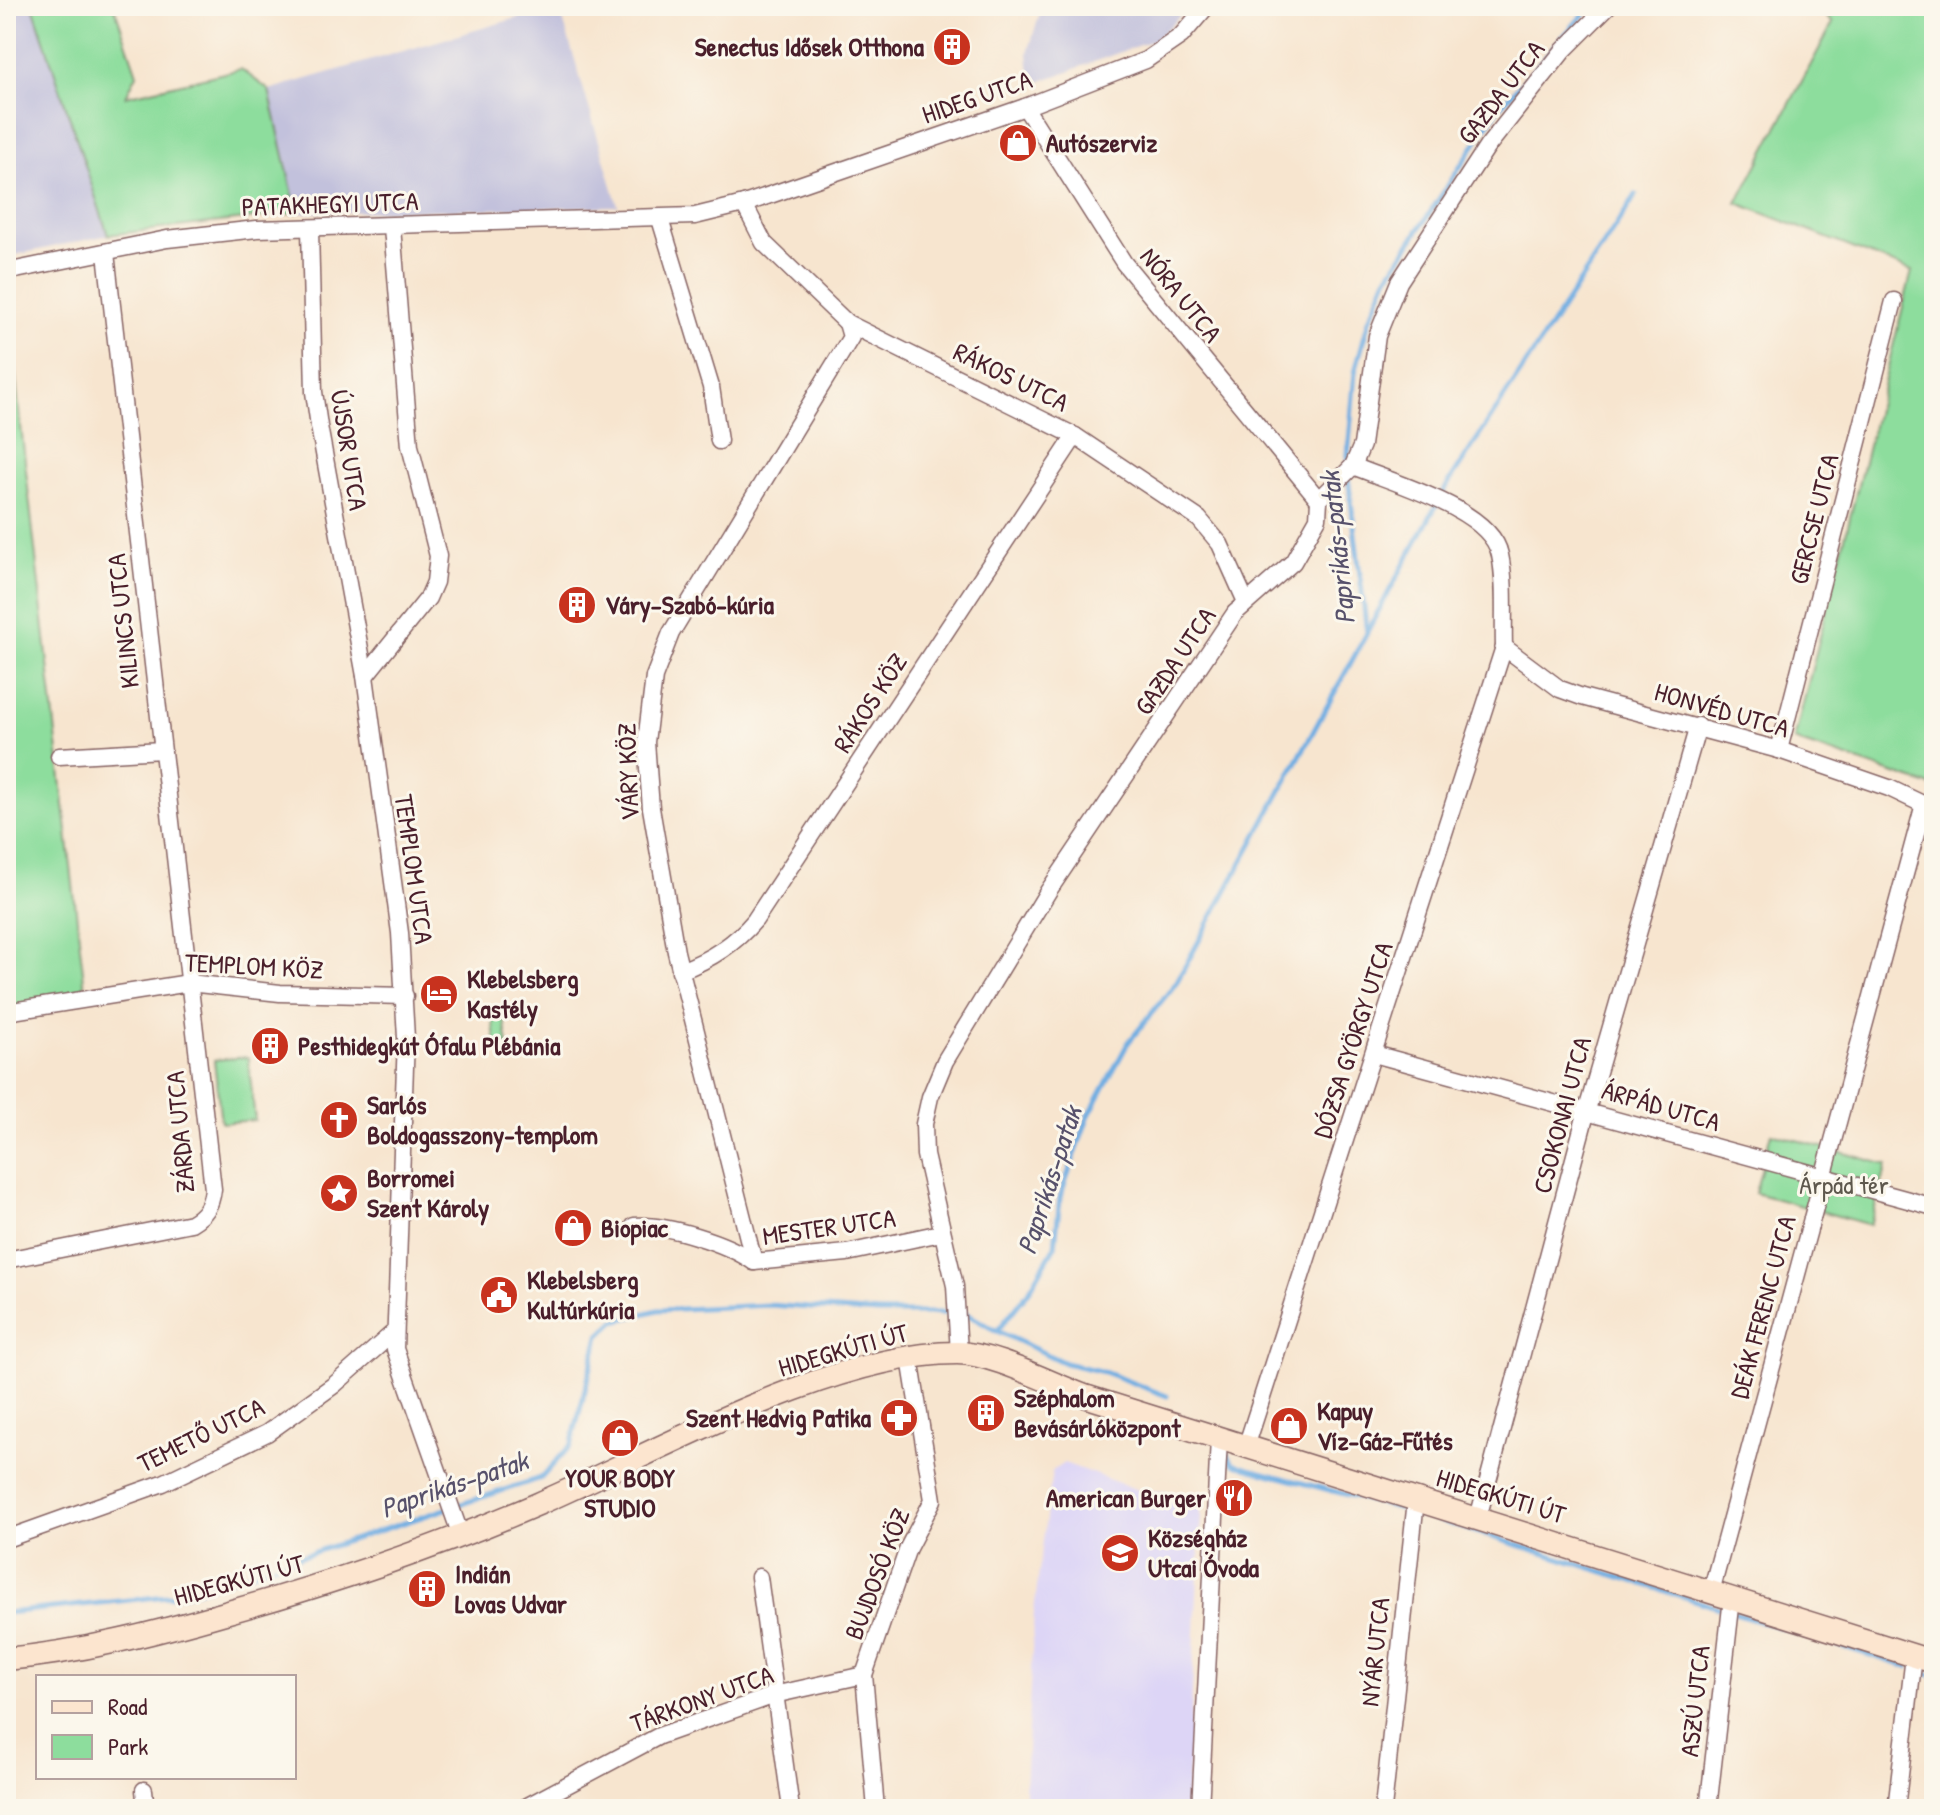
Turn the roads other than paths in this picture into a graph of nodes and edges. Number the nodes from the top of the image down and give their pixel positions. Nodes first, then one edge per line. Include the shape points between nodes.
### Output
1 (1207, 6) edge
2 (1608, 6) edge
3 (1025, 107) junction
4 (744, 204) junction
5 (660, 219) junction
6 (392, 227) junction
7 (310, 229) junction
8 (106, 253) junction
9 (6, 272) edge
10 (1894, 301) dead end
11 (847, 323) junction
12 (1075, 436) junction
13 (719, 441) dead end
14 (1347, 472) junction
15 (1319, 500) junction
16 (1246, 602) junction
17 (1504, 647) junction
18 (365, 676) junction
19 (1698, 726) junction
20 (162, 750) junction
21 (1779, 750) junction
22 (59, 756) dead end
23 (1929, 807) edge
24 (680, 971) junction
25 (189, 983) junction
26 (405, 996) junction
27 (6, 1012) edge
28 (1374, 1054) junction
29 (1587, 1110) junction
30 (1823, 1177) junction
31 (1934, 1207) edge
32 (634, 1226) dead end
33 (941, 1233) junction
34 (6, 1260) edge
35 (754, 1262) junction
36 (394, 1332) junction
37 (959, 1353) junction
38 (910, 1358) junction
39 (1219, 1439) junction
40 (1246, 1447) junction
41 (1415, 1508) junction
42 (1478, 1518) junction
43 (458, 1529) junction
44 (6, 1539) edge
45 (759, 1577) dead end
46 (1725, 1602) junction
47 (6, 1659) edge
48 (1918, 1663) edge
49 (864, 1675) junction
50 (778, 1694) junction
51 (144, 1790) dead end
52 (146, 1809) edge
53 (522, 1809) edge
54 (791, 1809) edge
55 (876, 1809) edge
56 (1200, 1809) edge
57 (1383, 1809) edge
58 (1708, 1809) edge
59 (1896, 1809) edge

1 - 3 street, HIDEG UTCA via 1181,36 1146,60
2 - 14 street, GAZDA UTCA via 1563,51 1496,135 1399,282 1377,336 1366,427
3 - 4 street, HIDEG UTCA
3 - 15 street, NÓRA UTCA via 1124,263
4 - 5 street, PATAKHEGYI UTCA
4 - 11 street, RÁKOS UTCA via 764,243
5 - 6 street, PATAKHEGYI UTCA
5 - 13 street via 711,387
6 - 7 street, PATAKHEGYI UTCA
6 - 18 street via 410,446 438,556 428,598
7 - 8 street, PATAKHEGYI UTCA via 197,234
7 - 18 street, ÚJSOR UTCA via 314,392
8 - 9 street, PATAKHEGYI UTCA
8 - 20 street, KILINCS UTCA
10 - 21 street, GERCSE UTCA
11 - 12 street, RÁKOS UTCA
11 - 24 street, VÁRY KÖZ via 851,337 671,633 654,677 646,742 651,808
12 - 16 street, RÁKOS UTCA via 1211,530
12 - 24 street, RÁKOS KÖZ via 755,920 720,952
14 - 15 street, GAZDA UTCA
14 - 17 street via 1449,504 1482,524 1500,554
15 - 16 street, GAZDA UTCA via 1318,518 1293,562
16 - 33 street, GAZDA UTCA via 1049,890 945,1061 924,1124
17 - 19 street, HONVÉD UTCA via 1560,689
17 - 28 street, DÓZSA GYÖRGY UTCA
18 - 26 street, TEMPLOM UTCA
19 - 21 street, HONVÉD UTCA
19 - 29 street, CSOKONAI UTCA
20 - 22 street
20 - 25 street, KILINCS UTCA
21 - 23 street, HONVÉD UTCA
23 - 30 street, DEÁK FERENC UTCA
24 - 35 street, VÁRY KÖZ
25 - 26 street, TEMPLOM KÖZ via 280,993
25 - 27 street, TEMPLOM KÖZ
25 - 34 street, ZÁRDA UTCA via 212,1174 211,1203 202,1217
26 - 36 street, TEMPLOM UTCA
28 - 29 street, ÁRPÁD UTCA
28 - 40 street, DÓZSA GYÖRGY UTCA
29 - 30 street, ÁRPÁD UTCA
29 - 42 street, CSOKONAI UTCA
30 - 31 street, ÁRPÁD UTCA
30 - 46 street, DEÁK FERENC UTCA
32 - 35 street, MESTER UTCA via 666,1226 739,1251
33 - 35 street, MESTER UTCA via 847,1253
33 - 37 street, GAZDA UTCA via 957,1303
36 - 43 street, TEMPLOM UTCA via 395,1349
36 - 44 street, TEMETŐ UTCA via 334,1385 267,1433 163,1483
37 - 38 main road, HIDEGKÚTI ÚT
37 - 39 main road, HIDEGKÚTI ÚT via 986,1357
38 - 43 main road, HIDEGKÚTI ÚT via 775,1398
38 - 49 street, BUJDOSÓ KÖZ via 933,1500 908,1548
39 - 40 main road, HIDEGKÚTI ÚT
39 - 56 street
40 - 41 main road, HIDEGKÚTI ÚT
41 - 42 main road, HIDEGKÚTI ÚT
41 - 57 street, NYÁR UTCA
42 - 46 main road, HIDEGKÚTI ÚT
43 - 47 main road, HIDEGKÚTI ÚT via 319,1588 129,1640
45 - 50 street
46 - 48 main road, HIDEGKÚTI ÚT
46 - 58 street, ASZÚ UTCA
48 - 59 street
49 - 50 street, TÁRKONY UTCA
49 - 55 street, BUJDOSÓ KÖZ
50 - 53 street, TÁRKONY UTCA via 659,1736
50 - 54 street
51 - 52 street

